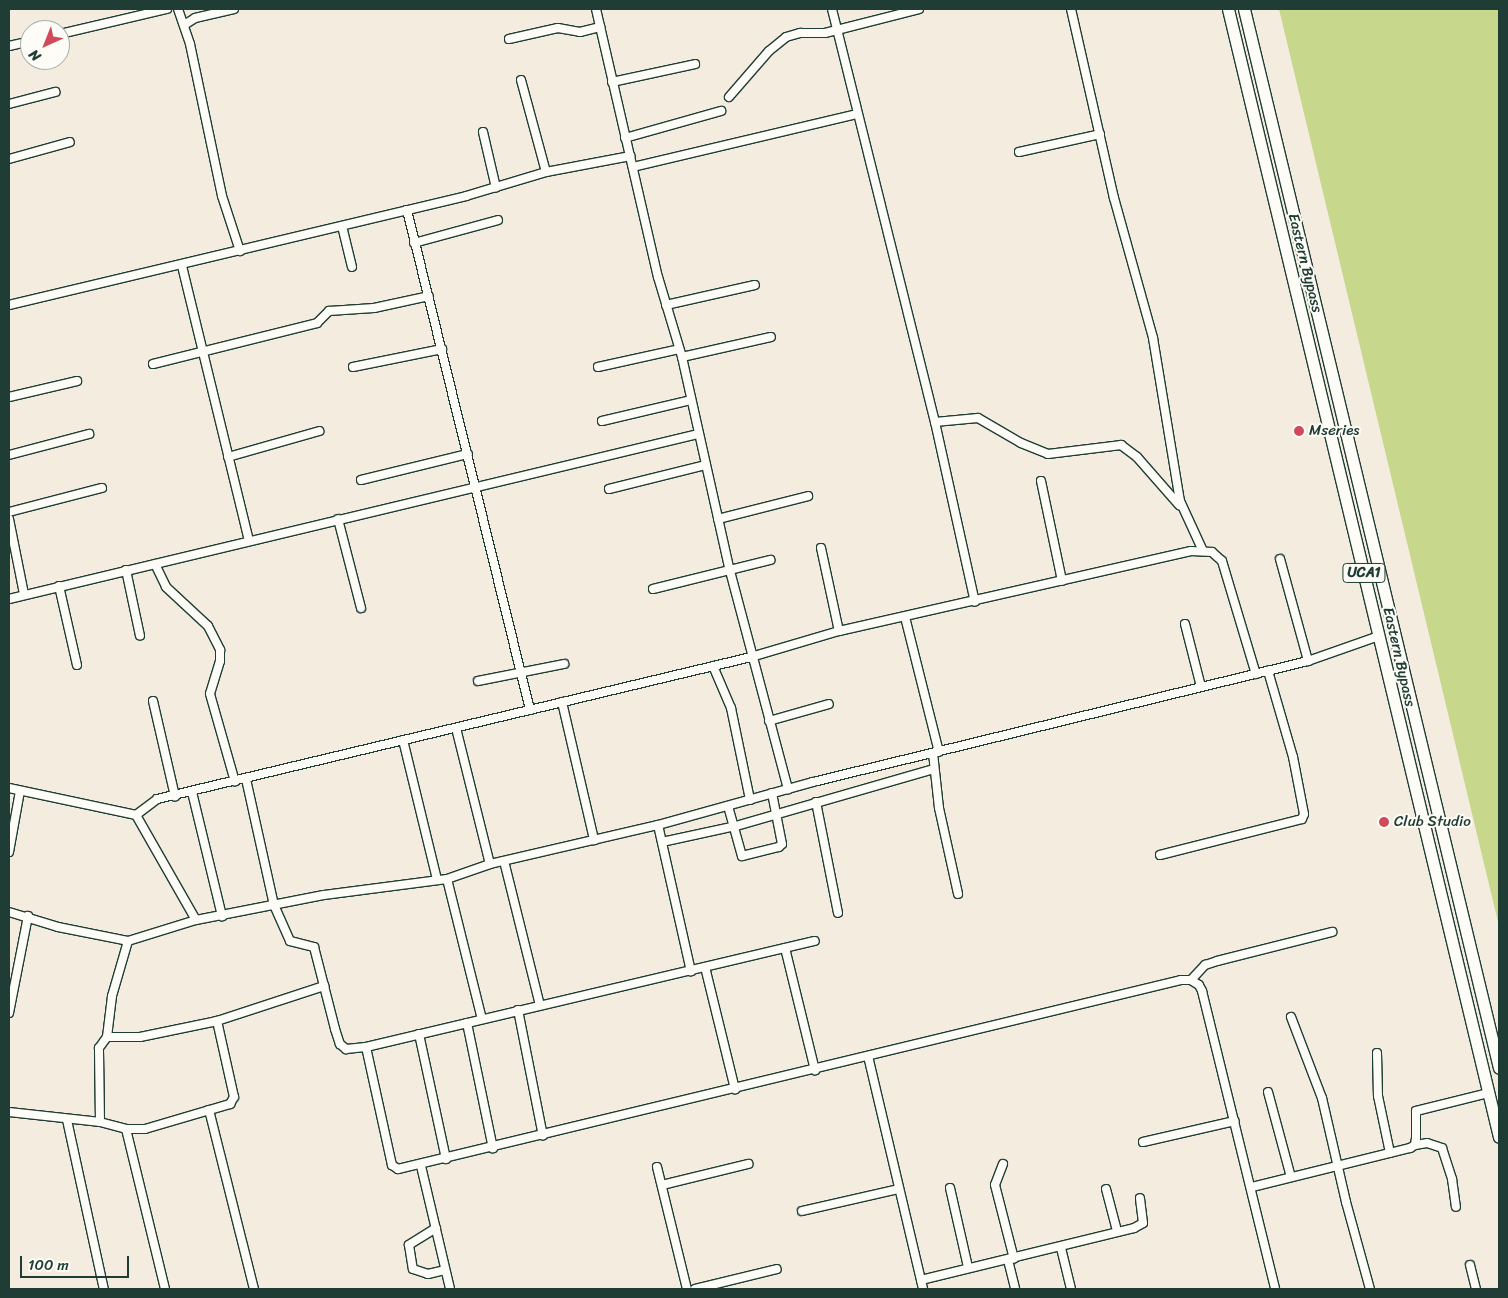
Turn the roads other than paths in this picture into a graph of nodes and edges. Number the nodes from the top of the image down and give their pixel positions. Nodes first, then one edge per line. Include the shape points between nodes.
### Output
1 (167, 9) edge
2 (178, 9) edge
3 (234, 9) edge
4 (596, 9) edge
5 (832, 9) edge
6 (919, 9) edge
7 (1071, 9) edge
8 (1228, 9) edge
9 (1244, 9) edge
10 (184, 26) junction
11 (600, 27) junction
12 (836, 28) junction
13 (70, 32) edge
14 (509, 39) dead end
15 (695, 64) dead end
16 (521, 80) dead end
17 (612, 82) junction
18 (55, 92) dead end
19 (729, 96) dead end
20 (9, 104) edge
21 (721, 111) dead end
22 (856, 114) junction
23 (483, 132) dead end
24 (1100, 134) junction
25 (625, 138) junction
26 (70, 142) dead end
27 (1019, 152) dead end
28 (631, 156) junction
29 (9, 159) edge
30 (633, 167) junction
31 (546, 172) junction
32 (496, 188) junction
33 (407, 210) junction
34 (498, 220) dead end
35 (342, 226) junction
36 (1297, 231) junction
37 (1282, 234) junction
38 (414, 243) junction
39 (240, 251) junction
40 (182, 266) junction
41 (352, 268) dead end
42 (755, 285) dead end
43 (429, 296) junction
44 (9, 305) edge
45 (666, 305) junction
46 (770, 337) dead end
47 (442, 349) junction
48 (679, 349) junction
49 (205, 350) junction
50 (682, 357) junction
51 (153, 364) dead end
52 (353, 367) dead end
53 (598, 367) dead end
54 (77, 381) dead end
55 (9, 397) edge
56 (691, 400) junction
57 (602, 421) dead end
58 (935, 422) junction
59 (318, 431) dead end
60 (89, 434) dead end
61 (698, 434) junction
62 (9, 454) edge
63 (468, 454) junction
64 (228, 457) junction
65 (705, 465) junction
66 (361, 480) dead end
67 (1041, 481) dead end
68 (476, 486) junction
69 (102, 488) dead end
70 (609, 489) dead end
71 (808, 496) dead end
72 (1182, 508) junction
73 (9, 512) edge
74 (9, 519) edge
75 (338, 519) junction
76 (718, 519) junction
77 (250, 541) junction
78 (821, 548) dead end
79 (1203, 551) junction
80 (1280, 559) dead end
81 (770, 560) dead end
82 (155, 564) junction
83 (126, 570) junction
84 (730, 571) junction
85 (1062, 581) junction
86 (59, 586) junction
87 (653, 589) dead end
88 (24, 594) junction
89 (9, 599) edge
90 (975, 602) junction
91 (361, 608) dead end
92 (905, 617) junction
93 (1185, 624) dead end
94 (839, 631) junction
95 (140, 636) dead end
96 (1379, 636) junction
97 (751, 657) junction
98 (1308, 661) junction
99 (564, 664) dead end
100 (77, 665) dead end
101 (713, 666) junction
102 (1268, 671) junction
103 (521, 673) junction
104 (1256, 674) junction
105 (478, 682) dead end
106 (1201, 687) junction
107 (153, 701) dead end
108 (562, 702) junction
109 (829, 704) dead end
110 (530, 710) junction
111 (769, 721) junction
112 (456, 728) junction
113 (403, 740) junction
114 (936, 752) junction
115 (933, 769) junction
116 (246, 779) junction
117 (235, 782) junction
118 (9, 788) edge
119 (788, 789) junction
120 (20, 791) junction
121 (192, 792) junction
122 (772, 793) junction
123 (175, 796) junction
124 (750, 800) junction
125 (816, 802) junction
126 (728, 806) junction
127 (777, 814) junction
128 (136, 816) junction
129 (658, 825) junction
130 (733, 827) junction
131 (594, 840) junction
132 (662, 842) junction
133 (9, 852) edge
134 (1160, 855) dead end
135 (504, 861) junction
136 (490, 864) junction
137 (447, 878) junction
138 (436, 880) junction
139 (958, 894) dead end
140 (274, 905) junction
141 (9, 912) edge
142 (838, 914) dead end
143 (28, 916) junction
144 (222, 916) junction
145 (196, 920) junction
146 (1332, 932) dead end
147 (128, 941) junction
148 (815, 941) dead end
149 (785, 948) junction
150 (705, 967) junction
151 (691, 970) junction
152 (1191, 980) junction
153 (324, 986) junction
154 (540, 1005) junction
155 (518, 1010) junction
156 (9, 1013) edge
157 (1292, 1017) dead end
158 (482, 1019) junction
159 (217, 1021) junction
160 (467, 1023) junction
161 (1490, 1027) junction
162 (1474, 1031) junction
163 (419, 1034) junction
164 (107, 1037) junction
165 (366, 1047) junction
166 (1377, 1053) dead end
167 (868, 1056) junction
168 (1499, 1068) edge
169 (815, 1070) junction
170 (734, 1089) junction
171 (1268, 1092) dead end
172 (1488, 1093) junction
173 (209, 1110) junction
174 (9, 1112) edge
175 (67, 1120) junction
176 (100, 1122) junction
177 (1235, 1122) junction
178 (126, 1130) junction
179 (543, 1136) junction
180 (1499, 1137) edge
181 (1143, 1142) dead end
182 (1415, 1145) junction
183 (493, 1148) junction
184 (1390, 1153) junction
185 (446, 1160) junction
186 (748, 1164) dead end
187 (1003, 1164) dead end
188 (421, 1166) junction
189 (1337, 1166) junction
190 (657, 1167) dead end
191 (1291, 1177) junction
192 (662, 1185) junction
193 (1252, 1186) junction
194 (950, 1188) dead end
195 (899, 1189) junction
196 (1106, 1189) dead end
197 (1140, 1198) dead end
198 (1456, 1207) dead end
199 (802, 1211) dead end
200 (436, 1228) junction
201 (1117, 1231) junction
202 (1061, 1248) junction
203 (1011, 1260) junction
204 (1470, 1265) dead end
205 (968, 1267) junction
206 (777, 1269) dead end
207 (445, 1270) junction
208 (921, 1280) junction
209 (104, 1289) edge
210 (165, 1289) edge
211 (254, 1289) edge
212 (450, 1289) edge
213 (687, 1289) edge
214 (696, 1289) edge
215 (923, 1289) edge
216 (1015, 1289) edge
217 (1071, 1289) edge
218 (1275, 1289) edge
219 (1370, 1289) edge
220 (1476, 1289) edge

1 - 13 street
2 - 10 street
3 - 10 street via 195,18
4 - 11 street
5 - 12 street
6 - 12 street
7 - 24 street
8 - 37 main road, Eastern Bypass / UCA1
9 - 36 main road, Eastern Bypass / UCA1
10 - 39 street via 222,196
11 - 14 street via 580,32 558,28
11 - 17 street
12 - 19 street via 786,38 769,51
12 - 22 street
15 - 17 street
16 - 31 street
17 - 25 street
18 - 20 street
21 - 25 street
22 - 30 street
22 - 58 street
23 - 32 street
24 - 27 street
24 - 72 street via 1133,274 1153,338
25 - 28 street
26 - 29 street
28 - 30 street
28 - 31 street
30 - 45 street
31 - 32 street
32 - 33 street
33 - 35 street
33 - 38 street
34 - 38 street
35 - 39 street
35 - 41 street
36 - 37 main road
36 - 161 main road, Eastern Bypass / UCA1
37 - 96 main road, Eastern Bypass / UCA1
38 - 43 street
39 - 40 street
40 - 44 street
40 - 49 street
42 - 45 street
43 - 47 street
43 - 49 street via 374,308 329,311 317,323
45 - 48 street
46 - 50 street
47 - 52 street
47 - 63 street
48 - 50 street
48 - 53 street
49 - 51 street
49 - 64 street
50 - 56 street
54 - 55 street
56 - 57 street
56 - 61 street
58 - 72 street via 978,418 1021,443 1048,454 1121,445 1137,457
58 - 90 street
59 - 64 street
60 - 62 street
61 - 65 street
61 - 68 street
63 - 66 street
63 - 68 street
64 - 77 street
65 - 70 street
65 - 76 street
67 - 85 street
68 - 75 street
68 - 103 street
69 - 73 street
71 - 76 street
72 - 79 street
74 - 88 street
75 - 77 street
75 - 91 street
76 - 84 street
77 - 82 street
78 - 94 street
79 - 85 street
79 - 104 street via 1216,554 1222,561
80 - 98 street
81 - 84 street
82 - 83 street
82 - 117 street via 166,587 208,626 220,650 210,694
83 - 86 street
83 - 95 street
84 - 87 street
84 - 97 street
85 - 90 street
86 - 88 street
86 - 100 street
88 - 89 street
90 - 92 street
92 - 94 street
92 - 114 street
93 - 106 street
94 - 97 street
96 - 98 street
96 - 162 main road, Eastern Bypass / UCA1
97 - 101 street
97 - 111 street
98 - 102 street
99 - 103 street
101 - 108 street
101 - 124 street via 731,708
102 - 104 street
102 - 134 street via 1293,757 1304,814 1302,819
103 - 105 street
103 - 110 street
104 - 106 street
106 - 114 street
107 - 123 street
108 - 110 street
108 - 131 street
109 - 111 street
110 - 112 street
111 - 119 street
112 - 113 street
112 - 136 street
113 - 116 street
113 - 138 street
114 - 115 street
114 - 119 street
115 - 125 street
115 - 139 street
116 - 117 street
116 - 140 street
117 - 121 street
118 - 120 street
119 - 122 street
120 - 128 street
120 - 133 street
121 - 123 street
121 - 144 street
122 - 124 street
122 - 127 street
123 - 128 street via 150,803
124 - 126 street
125 - 127 street
125 - 142 street
126 - 129 street
126 - 130 street
127 - 130 street
127 - 130 street via 780,847 742,856
128 - 145 street
129 - 131 street
129 - 132 street
130 - 132 street
131 - 135 street
132 - 151 street
135 - 136 street
135 - 154 street
136 - 137 street
137 - 138 street
137 - 158 street
138 - 140 street
140 - 144 street
140 - 153 street via 290,942 314,947
141 - 143 street
143 - 147 street via 58,927
143 - 156 street
144 - 145 street
145 - 147 street
146 - 152 street via 1205,965
147 - 164 street via 112,996
148 - 149 street
149 - 150 street
149 - 169 street
150 - 151 street
150 - 170 street
151 - 154 street
152 - 167 street
152 - 177 street via 1202,991
153 - 159 street
153 - 165 street via 340,1044 346,1049
154 - 155 street
155 - 158 street
155 - 179 street
157 - 189 street via 1320,1093
158 - 160 street
159 - 164 street via 140,1037
159 - 173 street via 234,1097 230,1104
160 - 163 street
160 - 183 street
161 - 162 main road
161 - 168 main road, Eastern Bypass / UCA1
162 - 172 main road, Eastern Bypass / UCA1
163 - 165 street
163 - 185 street
164 - 176 street via 99,1048
165 - 188 street via 392,1165 398,1169
166 - 184 street via 1378,1096
167 - 169 street
167 - 195 street
169 - 170 street
170 - 179 street
171 - 191 street
172 - 180 main road, Eastern Bypass / UCA1
172 - 182 street via 1416,1111
173 - 178 street via 145,1129
173 - 211 street
174 - 175 street
175 - 176 street
175 - 209 street
176 - 178 street
177 - 181 street
177 - 193 street
178 - 210 street
179 - 183 street
182 - 184 street
182 - 198 street via 1427,1143 1442,1148 1452,1178
183 - 185 street
184 - 189 street
185 - 188 street
186 - 192 street
187 - 203 street via 995,1185
188 - 200 street
189 - 191 street
189 - 219 street
190 - 192 street
191 - 193 street
192 - 213 street
193 - 218 street
194 - 205 street
195 - 199 street
195 - 208 street
196 - 201 street
197 - 201 street via 1143,1222
200 - 207 street
200 - 207 street via 410,1245 413,1269 428,1274
201 - 202 street
202 - 203 street
202 - 217 street
203 - 205 street
203 - 216 street
204 - 220 street
205 - 208 street
206 - 214 street
207 - 212 street
208 - 215 street

